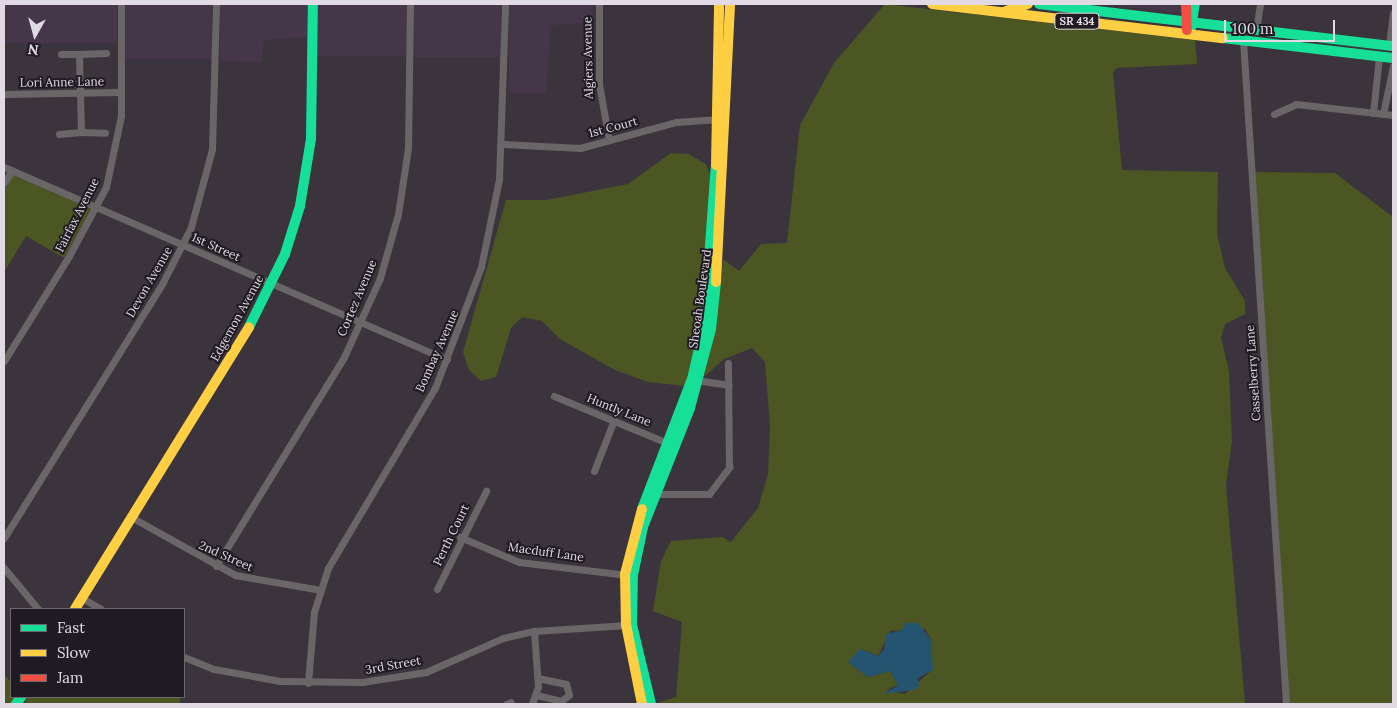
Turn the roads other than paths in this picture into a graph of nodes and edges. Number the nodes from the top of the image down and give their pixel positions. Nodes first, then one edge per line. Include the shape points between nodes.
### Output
1 (121, 4) edge
2 (216, 4) edge
3 (313, 4) edge
4 (410, 4) edge
5 (505, 4) edge
6 (599, 4) edge
7 (719, 4) edge
8 (730, 4) edge
9 (932, 4) edge
10 (1028, 4) edge
11 (1040, 4) edge
12 (1186, 4) edge
13 (1195, 4) edge
14 (1260, 4) edge
15 (966, 6) edge
16 (1004, 12) junction
17 (1393, 13) edge
18 (1189, 21) junction
19 (1256, 30) junction
20 (1188, 34) junction
21 (1243, 40) junction
22 (1392, 47) edge
23 (106, 53) dead end
24 (61, 54) dead end
25 (79, 54) junction
26 (1362, 55) junction
27 (1380, 57) junction
28 (1393, 58) edge
29 (1393, 66) edge
30 (1376, 88) junction
31 (1386, 89) junction
32 (121, 92) junction
33 (80, 93) junction
34 (4, 94) edge
35 (1373, 112) junction
36 (1274, 114) dead end
37 (1383, 114) junction
38 (1393, 115) edge
39 (716, 119) junction
40 (728, 120) junction
41 (81, 132) junction
42 (105, 133) dead end
43 (59, 134) dead end
44 (609, 140) junction
45 (503, 144) junction
46 (4, 167) edge
47 (12, 170) junction
48 (4, 183) edge
49 (96, 206) junction
50 (183, 245) junction
51 (272, 284) junction
52 (361, 323) junction
53 (447, 360) junction
54 (4, 361) edge
55 (728, 363) dead end
56 (695, 380) junction
57 (729, 385) junction
58 (554, 396) dead end
59 (614, 420) junction
60 (671, 444) junction
61 (594, 471) dead end
62 (486, 491) dead end
63 (655, 494) junction
64 (131, 517) junction
65 (460, 537) junction
66 (4, 538) edge
67 (216, 566) junction
68 (4, 568) edge
69 (629, 575) junction
70 (437, 589) dead end
71 (321, 590) junction
72 (82, 598) junction
73 (37, 608) edge
74 (76, 608) edge
75 (99, 608) edge
76 (629, 625) junction
77 (534, 631) junction
78 (185, 657) edge
79 (538, 678) junction
80 (308, 683) junction
81 (536, 695) junction
82 (532, 704) edge
83 (642, 704) edge
84 (651, 704) edge
85 (1286, 704) edge

1 - 32 street, Fairfax Avenue
2 - 50 street, Devon Avenue via 212,149 200,202
3 - 51 street, Edgemon Avenue via 314,115 308,164 294,226
4 - 52 street, Cortez Avenue via 411,112 403,185 380,278
5 - 45 street, Bombay Avenue
6 - 44 street, Algiers Avenue via 599,84
7 - 39 street, Sheoah Boulevard
8 - 40 street, Sheoah Boulevard
9 - 15 street, SR 434
10 - 16 street
11 - 18 street, SR 434
12 - 18 street
13 - 18 street
14 - 19 street
15 - 16 street, SR 434
16 - 20 street, SR 434
17 - 22 street
18 - 19 street, SR 434
18 - 20 street
19 - 22 street, SR 434
20 - 21 street, SR 434
21 - 26 street, SR 434
21 - 85 street, Casselberry Lane
22 - 26 street
22 - 27 street
23 - 25 street
24 - 25 street
25 - 33 street
26 - 27 street, SR 434
27 - 28 street, SR 434
27 - 30 street
29 - 31 street
30 - 31 street
30 - 35 street
31 - 37 street
32 - 33 street, Lori Anne Lane
32 - 49 street, Fairfax Avenue via 115,154
33 - 34 street, Lori Anne Lane
33 - 41 street
35 - 36 street via 1296,104
35 - 37 street
37 - 38 street
39 - 40 street, 1st Court
39 - 44 street, 1st Court via 676,122
39 - 56 street, Sheoah Boulevard via 715,223
40 - 56 street, Sheoah Boulevard via 717,288
41 - 42 street
41 - 43 street
44 - 45 street, 1st Court via 560,149
45 - 53 street, Bombay Avenue via 482,267
46 - 47 street, 1st Street
47 - 48 street
47 - 49 street, 1st Street
49 - 50 street, 1st Street
49 - 54 street, Fairfax Avenue
50 - 51 street, 1st Street
50 - 66 street, Devon Avenue
51 - 52 street, 1st Street
51 - 64 street, Edgemon Avenue
52 - 53 street, 1st Street
52 - 67 street, Cortez Avenue via 328,385
53 - 71 street, Bombay Avenue via 418,417 339,546
55 - 57 street
56 - 57 street
56 - 60 street, Sheoah Boulevard
57 - 63 street via 730,461 713,491 704,495
58 - 59 street, Huntly Lane
59 - 60 street, Huntly Lane
59 - 61 street
60 - 63 street, Sheoah Boulevard
60 - 69 street, Sheoah Boulevard via 636,525
62 - 65 street, Perth Court
63 - 69 street, Sheoah Boulevard
64 - 67 street, 2nd Street
64 - 72 street, Edgemon Avenue
65 - 69 street, Macduff Lane via 519,562
65 - 70 street, Perth Court
67 - 71 street, 2nd Street via 259,583
68 - 73 street
69 - 76 street, Sheoah Boulevard
71 - 80 street, Bombay Avenue via 311,634
72 - 74 street, Edgemon Avenue
72 - 75 street
76 - 77 street, 3rd Street
76 - 83 street, Sheoah Boulevard
76 - 84 street, Sheoah Boulevard
77 - 79 street
77 - 80 street, 3rd Street via 503,638 450,663 398,678
78 - 80 street, 3rd Street via 246,676
79 - 81 street
79 - 81 street via 566,684 570,695 562,701
81 - 82 street

